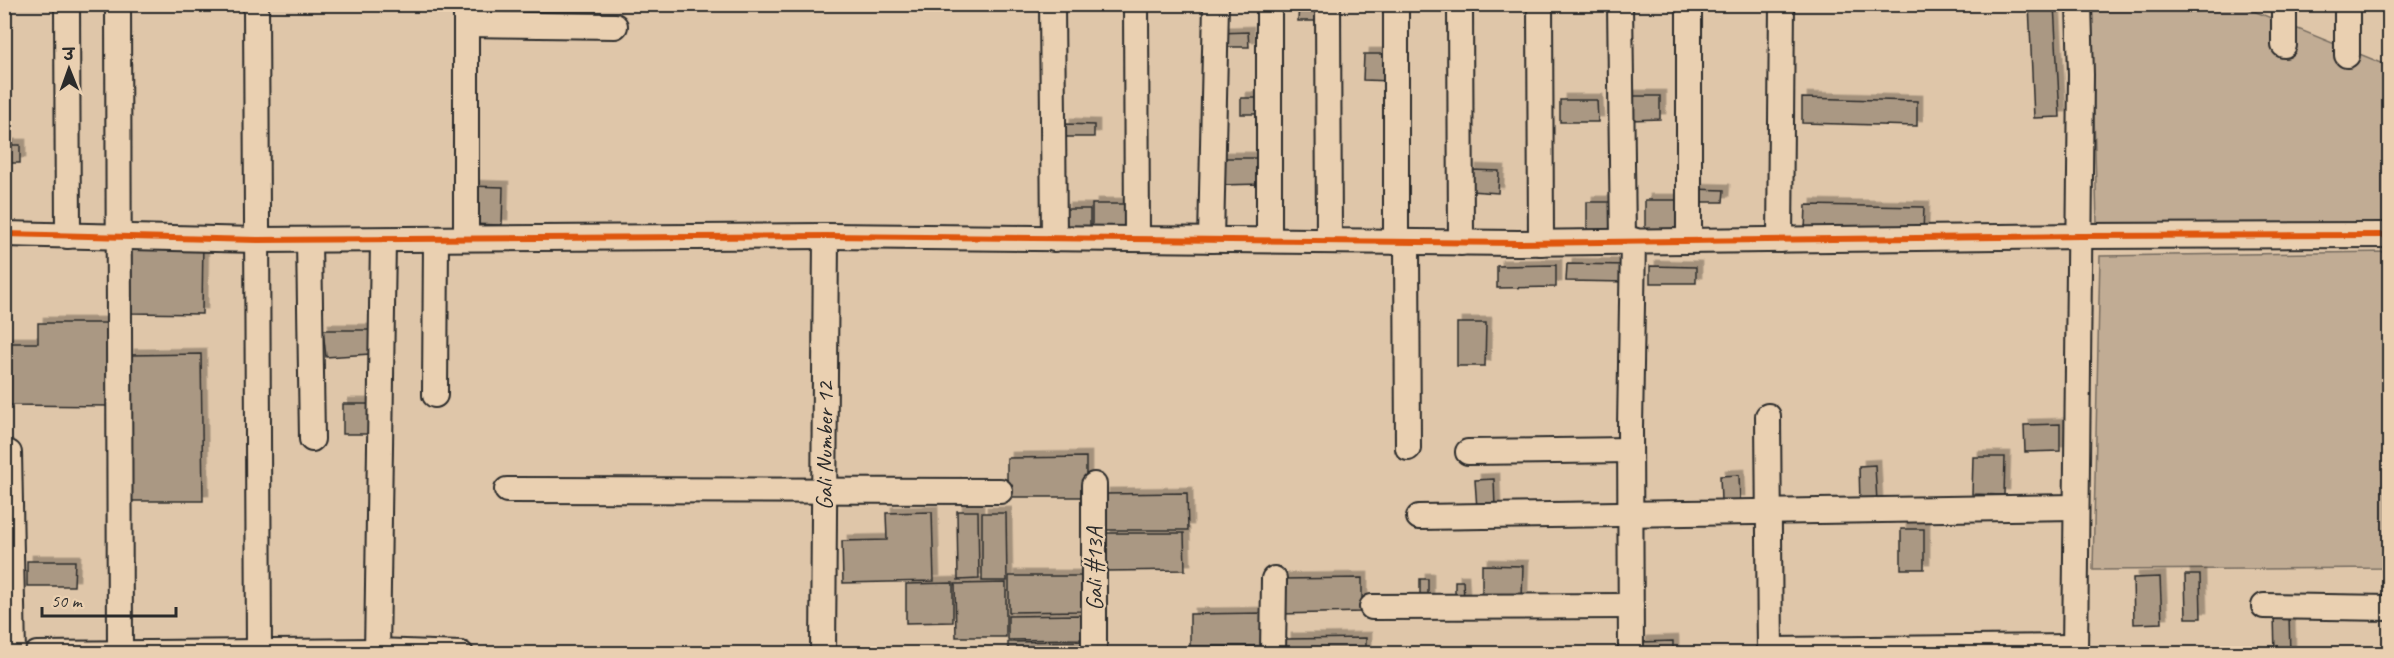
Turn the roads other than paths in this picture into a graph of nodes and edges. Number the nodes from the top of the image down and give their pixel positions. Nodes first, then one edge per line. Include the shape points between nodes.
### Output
1 (68, 4) edge
2 (118, 4) edge
3 (256, 4) edge
4 (1052, 4) edge
5 (1136, 4) edge
6 (1215, 4) edge
7 (1269, 4) edge
8 (1328, 4) edge
9 (1396, 4) edge
10 (1460, 4) edge
11 (1540, 4) edge
12 (1620, 4) edge
13 (1689, 4) edge
14 (1782, 4) edge
15 (2079, 4) edge
16 (2284, 4) edge
17 (2347, 4) edge
18 (466, 14) edge
19 (615, 26) dead end
20 (2284, 45) dead end
21 (2347, 55) dead end
22 (4, 234) edge
23 (2390, 235) edge
24 (68, 236) junction
25 (826, 236) junction
26 (2079, 236) junction
27 (119, 238) junction
28 (466, 238) junction
29 (436, 239) junction
30 (1054, 239) junction
31 (1137, 239) junction
32 (257, 240) junction
33 (309, 240) junction
34 (383, 240) junction
35 (1211, 240) junction
36 (1269, 240) junction
37 (1628, 240) junction
38 (1689, 240) junction
39 (1780, 240) junction
40 (1329, 241) junction
41 (1402, 242) junction
42 (1461, 243) junction
43 (1541, 243) junction
44 (435, 395) dead end
45 (1768, 416) dead end
46 (312, 439) dead end
47 (1408, 448) dead end
48 (1630, 450) junction
49 (1468, 452) dead end
50 (9, 453) dead end
51 (1094, 485) dead end
52 (507, 490) dead end
53 (825, 491) junction
54 (1000, 491) dead end
55 (2076, 507) junction
56 (1769, 512) junction
57 (1630, 514) junction
58 (1419, 517) dead end
59 (1274, 579) dead end
60 (1631, 606) junction
61 (2264, 606) dead end
62 (1372, 607) dead end
63 (2390, 608) edge
64 (2075, 650) edge
65 (259, 652) edge
66 (377, 652) edge
67 (1770, 652) edge
68 (120, 653) edge
69 (13, 654) edge
70 (37, 654) edge
71 (461, 654) edge
72 (823, 654) edge
73 (1094, 654) edge
74 (1273, 654) edge
75 (1631, 654) edge

1 - 24 street
2 - 27 street
3 - 32 street
4 - 30 street
5 - 31 street
6 - 35 street
7 - 36 street
8 - 40 street
9 - 41 street
10 - 42 street
11 - 43 street
12 - 37 street
13 - 38 street
14 - 39 street
15 - 26 street
16 - 20 street
17 - 21 street
18 - 19 street
18 - 28 street
22 - 24 street
23 - 26 street
24 - 27 street
25 - 28 street
25 - 30 street
25 - 53 street, Gali Number 12
26 - 39 street
26 - 55 street
27 - 32 street
27 - 68 street
28 - 29 street
29 - 34 street
29 - 44 street
30 - 31 street
31 - 35 street
32 - 33 street
32 - 65 street
33 - 34 street
33 - 46 street
34 - 66 street
35 - 36 street
36 - 40 street
37 - 38 street
37 - 43 street
37 - 48 street
38 - 39 street
40 - 41 street
41 - 42 street
41 - 47 street
42 - 43 street
45 - 56 street
48 - 49 street
48 - 57 street
50 - 69 street
51 - 73 street, Gali #13A
52 - 53 street
53 - 54 street
53 - 72 street, Gali Number 12
55 - 56 street
55 - 64 street
56 - 57 street
56 - 67 street
57 - 58 street
57 - 60 street
59 - 74 street
60 - 62 street
60 - 75 street
61 - 63 street
64 - 67 street
65 - 66 street
65 - 68 street
66 - 71 street
68 - 70 street

